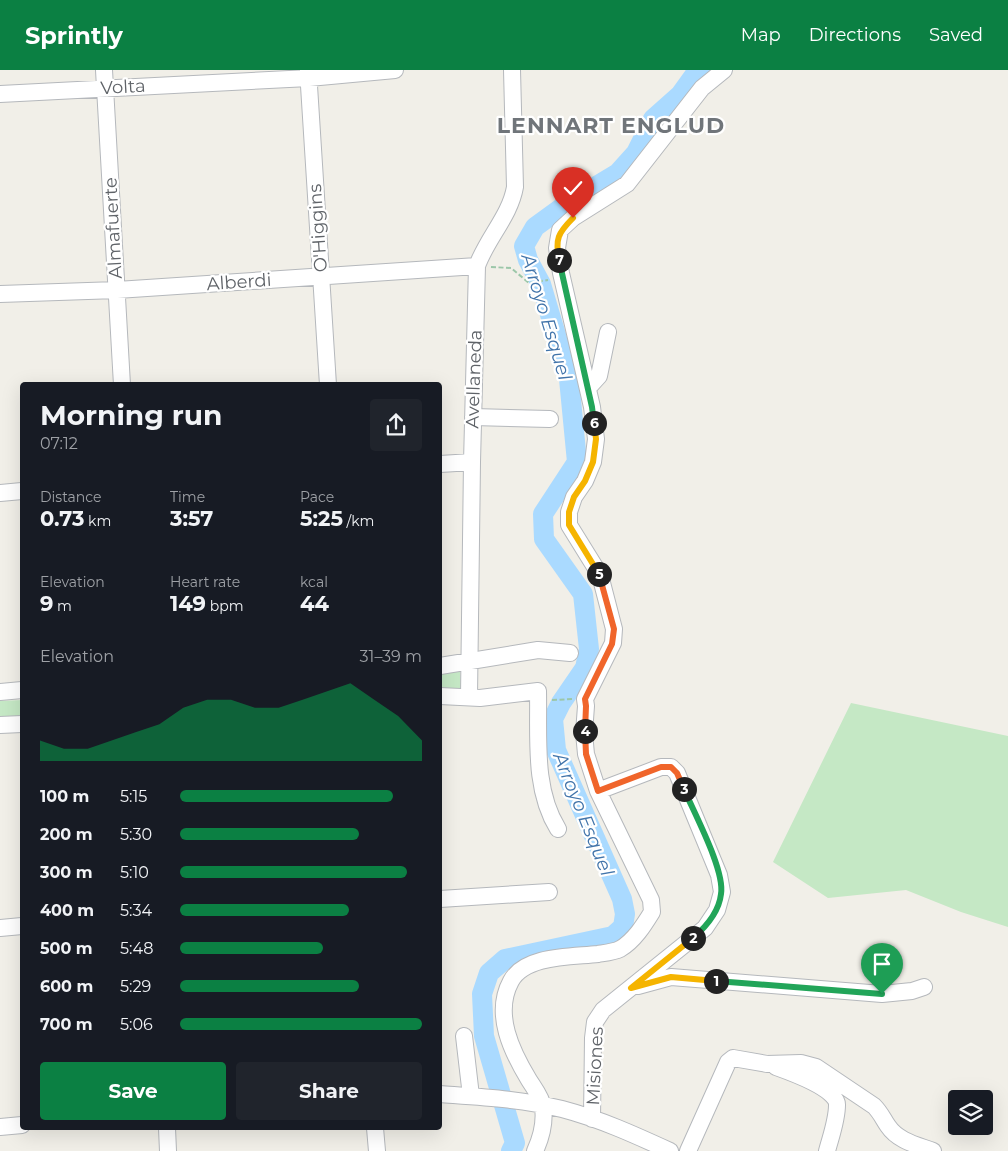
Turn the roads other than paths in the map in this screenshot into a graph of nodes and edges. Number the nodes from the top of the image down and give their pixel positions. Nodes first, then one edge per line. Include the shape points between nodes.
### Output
1 (104, 70) edge
2 (395, 70) edge
3 (512, 70) edge
4 (724, 70) edge
5 (309, 74) edge
6 (105, 88) junction
7 (0, 94) edge
8 (477, 266) junction
9 (321, 276) junction
10 (117, 290) junction
11 (0, 294) edge
12 (608, 332) dead end
13 (122, 382) edge
14 (328, 382) edge
15 (588, 388) junction
16 (473, 417) junction
17 (550, 419) dead end
18 (472, 462) junction
19 (442, 464) edge
20 (20, 491) edge
21 (0, 492) edge
22 (570, 653) dead end
23 (468, 662) junction
24 (442, 666) edge
25 (20, 690) edge
26 (0, 692) edge
27 (442, 696) edge
28 (469, 697) junction
29 (20, 724) edge
30 (0, 725) edge
31 (598, 791) junction
32 (558, 829) dead end
33 (549, 892) dead end
34 (442, 899) edge
35 (20, 926) edge
36 (0, 928) edge
37 (924, 987) dead end
38 (631, 988) junction
39 (464, 1036) dead end
40 (767, 1064) junction
41 (442, 1094) edge
42 (478, 1096) junction
43 (543, 1105) junction
44 (592, 1119) junction
45 (20, 1125) edge
46 (0, 1126) edge
47 (167, 1130) edge
48 (375, 1130) edge
49 (168, 1151) edge
50 (376, 1151) edge
51 (536, 1151) edge
52 (670, 1151) edge
53 (688, 1151) edge
54 (828, 1151) edge
55 (933, 1151) edge

1 - 6 street, Almafuerte
2 - 5 street, Volta
3 - 8 street, Avellaneda via 513,202 482,251
4 - 15 street via 702,88 627,184 573,218 560,230 557,248 561,273
5 - 6 street, Volta
5 - 9 street, O'Higgins
6 - 7 street, Volta
6 - 10 street, Almafuerte
8 - 9 street, Alberdi
8 - 16 street, Avellaneda
9 - 10 street, Alberdi
9 - 14 street, O'Higgins
10 - 11 street, Alberdi
10 - 13 street, Almafuerte
12 - 15 street via 599,376
15 - 31 street via 596,439 593,462 574,497 569,525 600,576 614,629 612,644 585,699 586,754
16 - 17 street
16 - 18 street, Avellaneda
18 - 19 street
18 - 23 street, Avellaneda
20 - 21 street
22 - 23 street via 538,650
23 - 24 street
23 - 28 street, Avellaneda
25 - 26 street
27 - 28 street
28 - 32 street via 545,696 541,785 549,814
29 - 30 street
31 - 38 street, Misiones via 661,767 671,767 677,773 720,875 722,892 717,910 704,928
31 - 43 street via 651,900 652,912 633,938 619,950 538,961 524,966 511,980 505,999 508,1041
33 - 34 street
35 - 36 street
37 - 38 street via 882,994 671,977
38 - 44 street, Misiones via 603,1010 595,1022
39 - 42 street
40 - 53 street via 733,1058 728,1062
40 - 54 street via 834,1094 838,1103
40 - 55 street via 801,1063 816,1067 874,1106 895,1134
41 - 42 street
42 - 43 street
43 - 44 street
43 - 51 street via 544,1122
44 - 52 street
45 - 46 street
47 - 49 street
48 - 50 street

